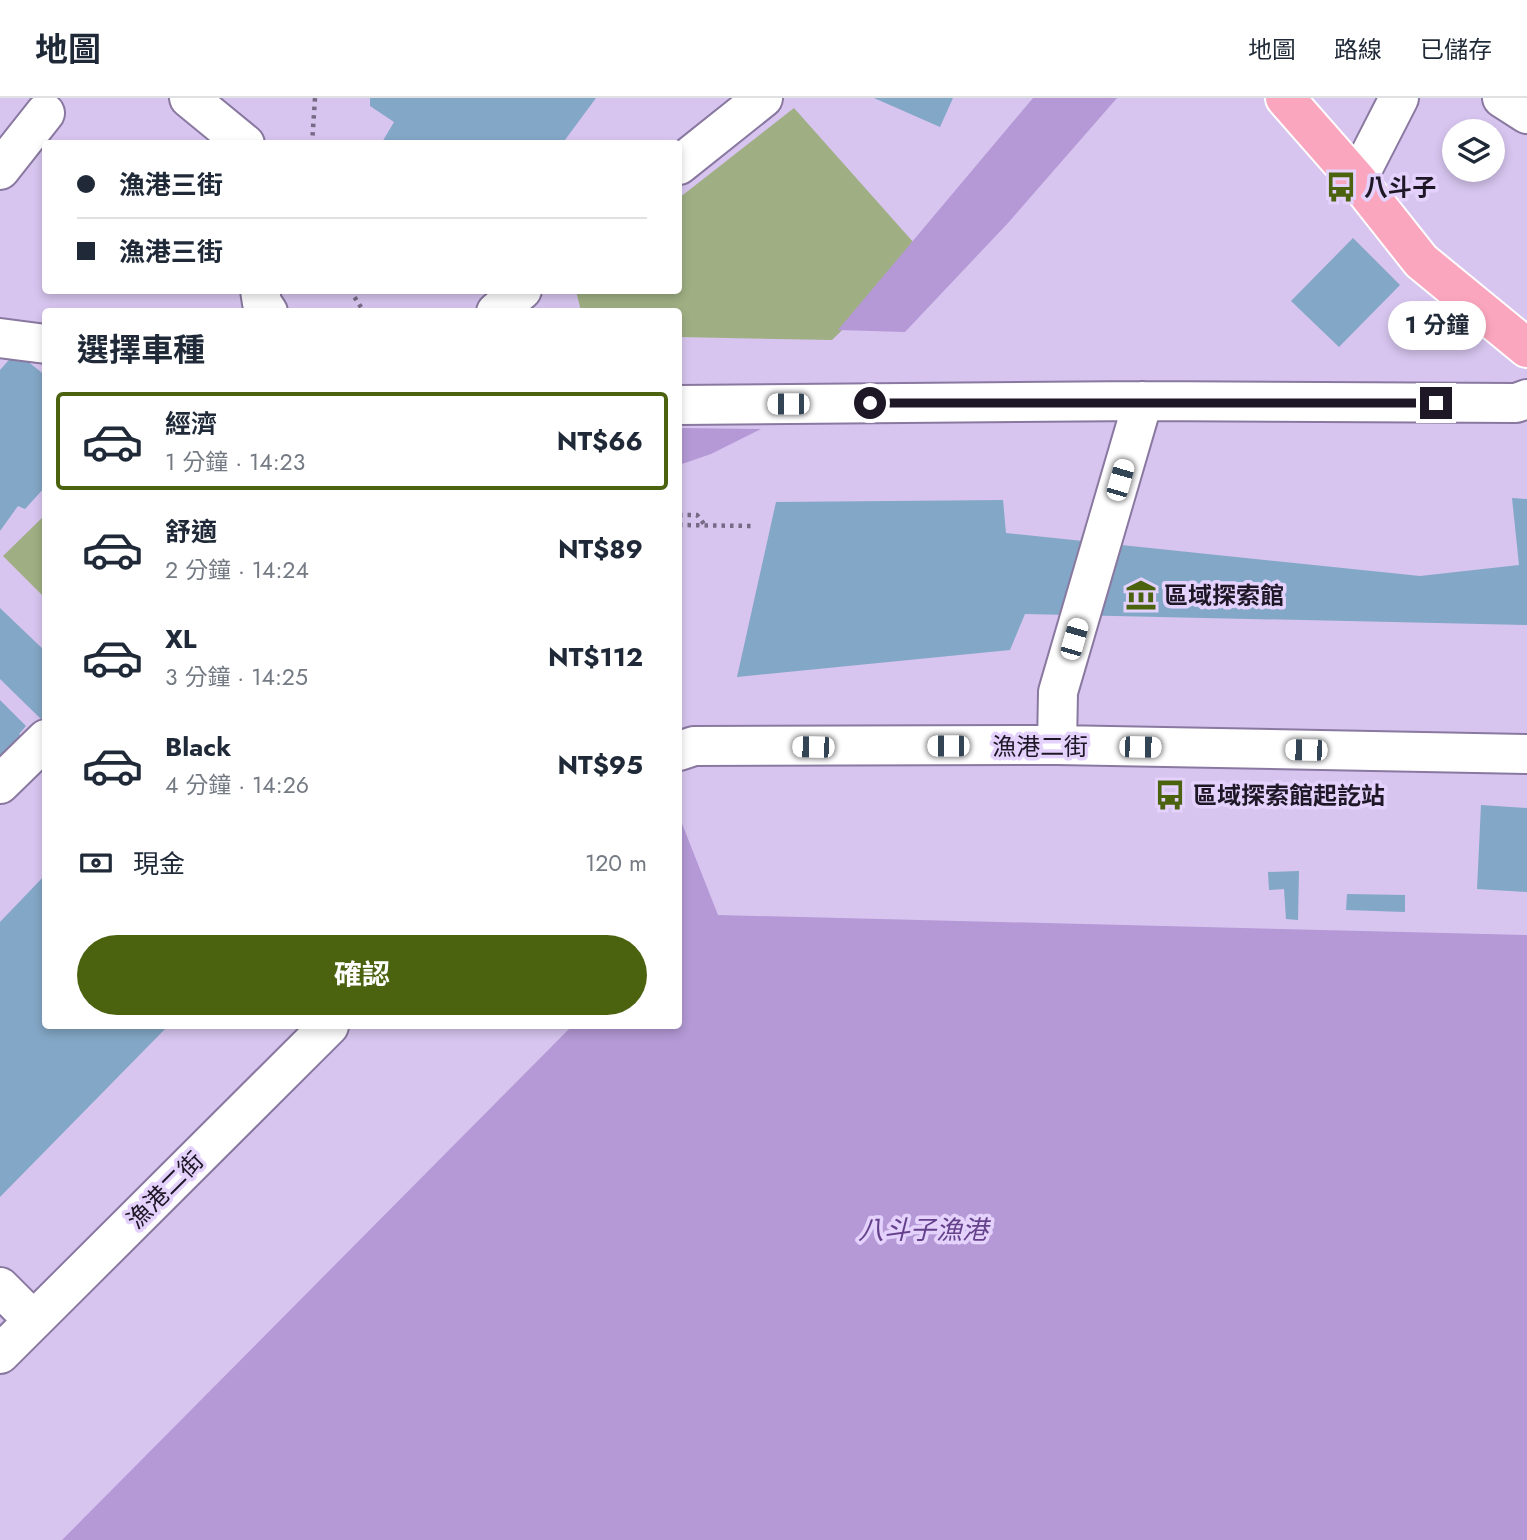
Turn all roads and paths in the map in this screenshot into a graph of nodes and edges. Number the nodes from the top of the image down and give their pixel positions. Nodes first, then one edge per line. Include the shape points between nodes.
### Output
1 (189, 98) edge
2 (314, 98) edge
3 (763, 98) edge
4 (1285, 98) edge
5 (1399, 98) edge
6 (1502, 98) edge
7 (49, 103) edge
8 (1527, 114) edge
9 (240, 140) edge
10 (312, 140) edge
11 (682, 163) edge
12 (0, 170) edge
13 (1357, 180) junction
14 (517, 294) edge
15 (501, 308) edge
16 (0, 338) edge
17 (42, 343) edge
18 (1527, 348) edge
19 (1527, 398) edge
20 (1143, 401) junction
21 (682, 405) edge
22 (682, 515) edge
23 (682, 525) edge
24 (705, 525) junction
25 (752, 526) dead end
26 (42, 743) edge
27 (1057, 745) junction
28 (682, 750) edge
29 (1527, 754) edge
30 (0, 784) edge
31 (327, 1029) edge
32 (0, 1287) edge
33 (33, 1320) junction
34 (0, 1354) edge

1 - 9 street
2 - 10 path
3 - 11 street
4 - 13 main road
5 - 13 street
6 - 8 street
7 - 12 street
13 - 18 main road via 1421,261
14 - 15 street
16 - 17 street
19 - 20 street via 1516,403
20 - 21 street
20 - 27 street via 1058,692
22 - 24 path via 697,515
23 - 24 path
24 - 25 path
26 - 30 street
27 - 28 street, 漁港二街 via 694,746
27 - 29 street, 漁港二街
31 - 33 street, 漁港二街
32 - 33 street
33 - 34 street, 漁港二街

